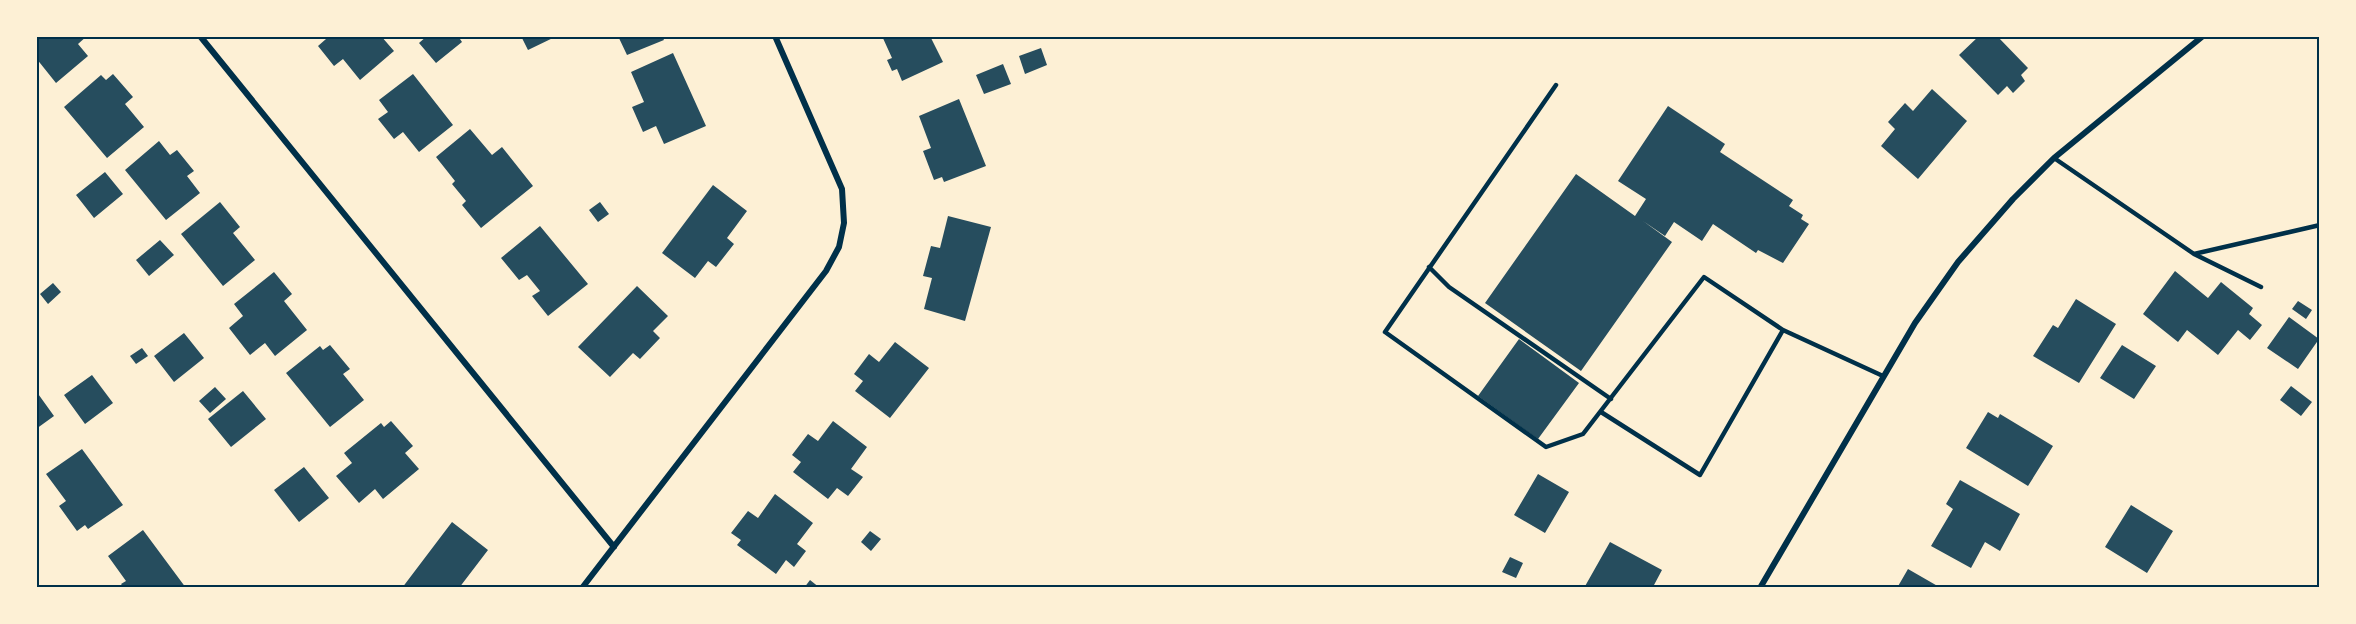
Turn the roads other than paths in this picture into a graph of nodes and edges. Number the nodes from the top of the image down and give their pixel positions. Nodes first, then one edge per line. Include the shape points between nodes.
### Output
1 (200, 36) edge
2 (775, 36) edge
3 (2203, 36) edge
4 (1556, 85) dead end
5 (2054, 158) junction
6 (2320, 225) edge
7 (2194, 254) junction
8 (1430, 267) junction
9 (2261, 287) dead end
10 (1784, 330) junction
11 (1883, 376) junction
12 (1611, 399) junction
13 (1601, 412) junction
14 (614, 547) junction
15 (582, 588) edge
16 (1760, 588) edge

1 - 14 street
2 - 14 street via 842,189 844,223 839,247 826,271
3 - 5 street
4 - 8 lane
5 - 7 lane
5 - 11 street via 1958,262
6 - 7 lane
7 - 9 lane
8 - 12 lane via 1449,288
8 - 13 lane via 1384,332 1546,447 1583,434
10 - 11 lane
10 - 12 lane via 1704,277
10 - 13 lane via 1700,475
11 - 16 street
12 - 13 lane
14 - 15 street

